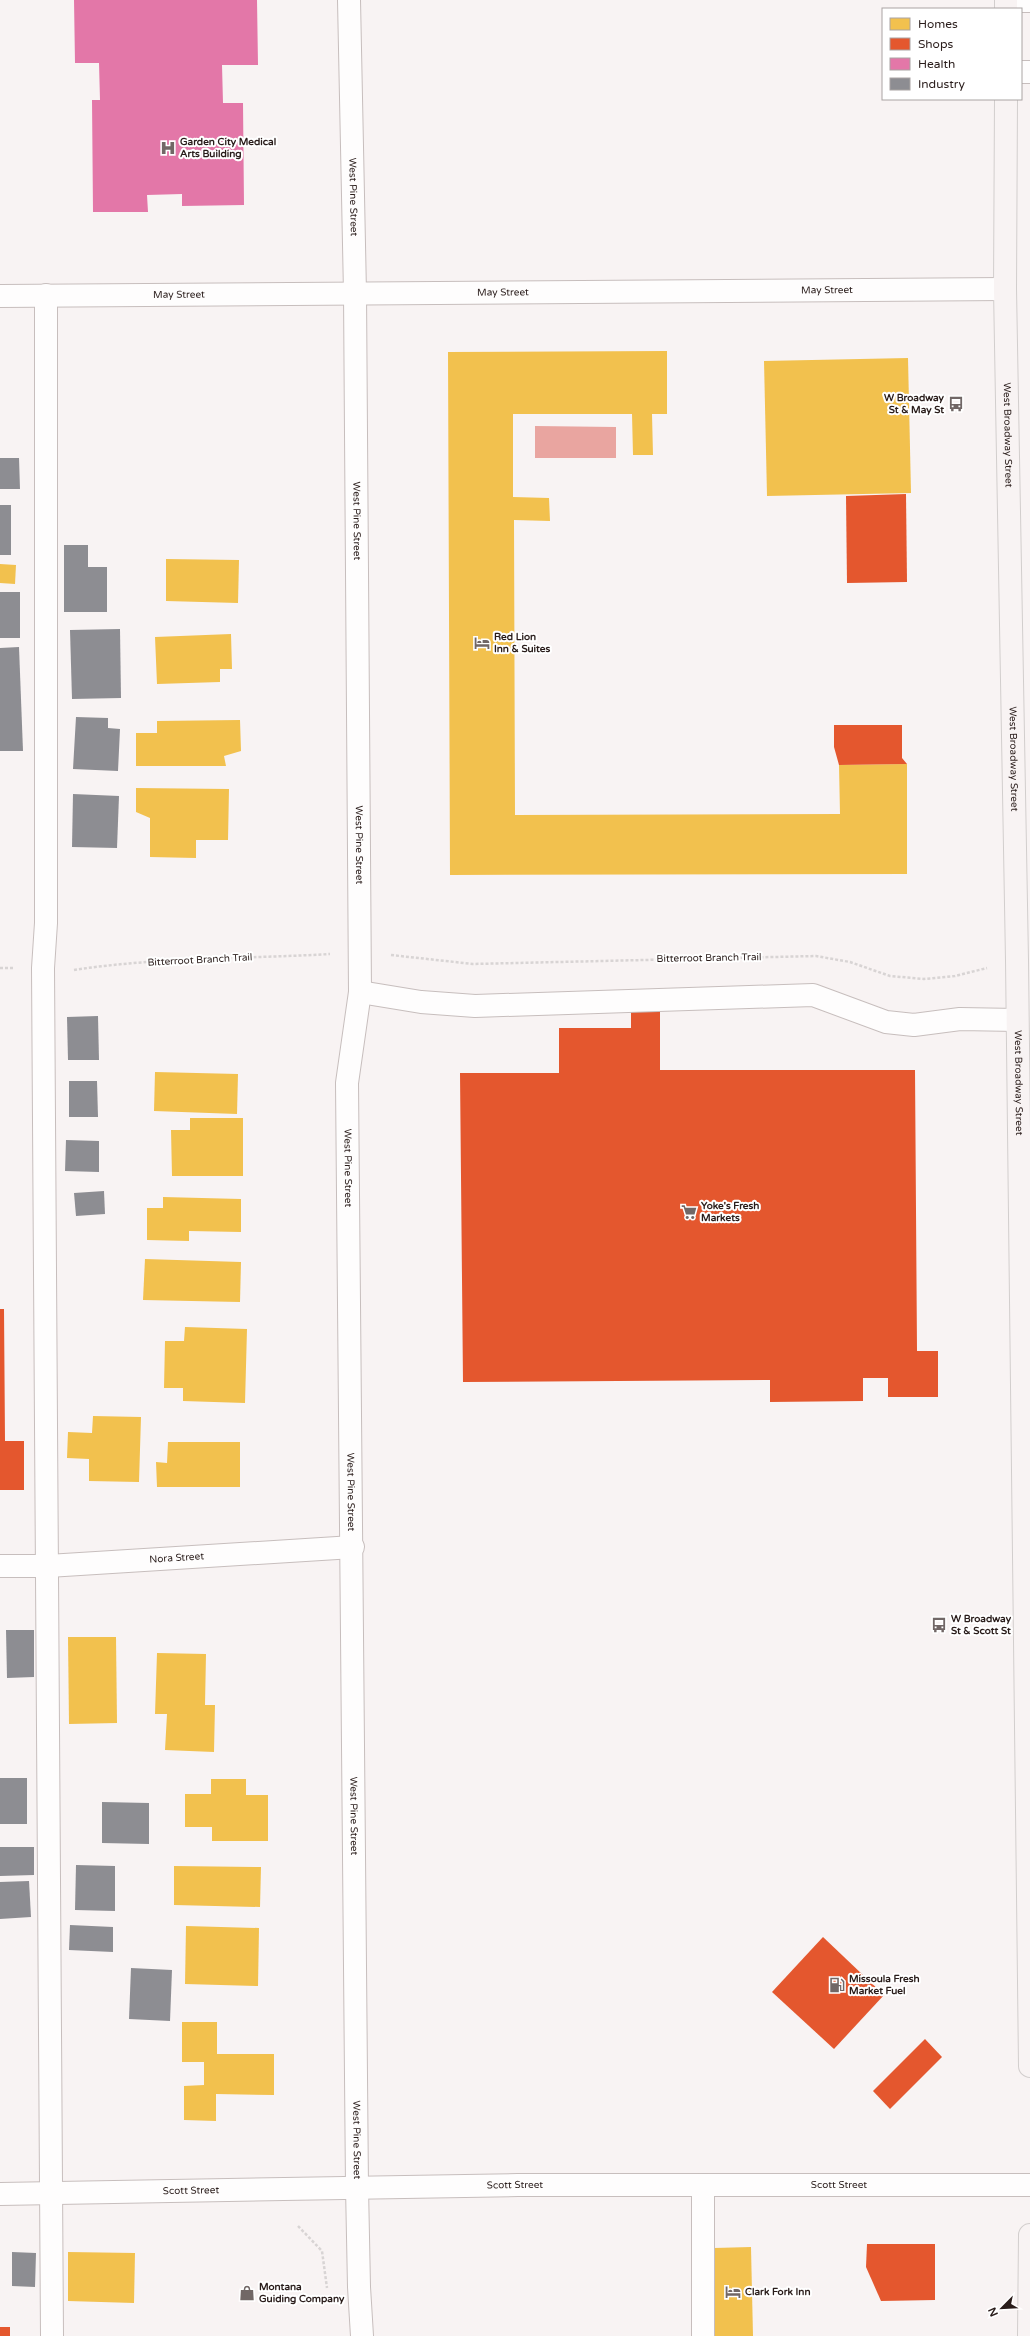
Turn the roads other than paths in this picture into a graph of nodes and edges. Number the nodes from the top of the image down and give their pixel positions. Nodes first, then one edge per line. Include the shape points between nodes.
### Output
1 (349, 0) edge
2 (1030, 2) edge
3 (1006, 4) edge
4 (1006, 100) edge
5 (1005, 288) junction
6 (355, 293) junction
7 (46, 295) junction
8 (0, 296) edge
9 (360, 992) junction
10 (1017, 1020) junction
11 (353, 1547) junction
12 (0, 1566) edge
13 (48, 1566) junction
14 (1030, 2066) edge
15 (703, 2185) junction
16 (1030, 2185) edge
17 (357, 2187) junction
18 (50, 2193) junction
19 (0, 2194) edge
20 (1030, 2235) edge
21 (52, 2336) edge
22 (362, 2336) edge
23 (703, 2336) edge
24 (1030, 2336) edge

1 - 6 street, West Pine Street
2 - 3 street
4 - 5 main road, West Broadway Street
5 - 6 street, May Street
5 - 10 main road, West Broadway Street
6 - 7 street, May Street
6 - 9 street, West Pine Street
7 - 8 street, May Street
7 - 13 street via 46,923 43,968
9 - 10 street via 421,1002 475,1006 813,995 886,1022 914,1025 960,1019
9 - 11 street, West Pine Street via 347,1083
10 - 14 main road, West Broadway Street
11 - 13 street, Nora Street
11 - 17 street, West Pine Street
12 - 13 street, Nora Street
13 - 18 street
15 - 16 street, Scott Street
15 - 17 street, Scott Street
15 - 23 street
17 - 18 street, Scott Street
17 - 22 street, West Pine Street
18 - 19 street, Scott Street
18 - 21 street
20 - 24 main road

